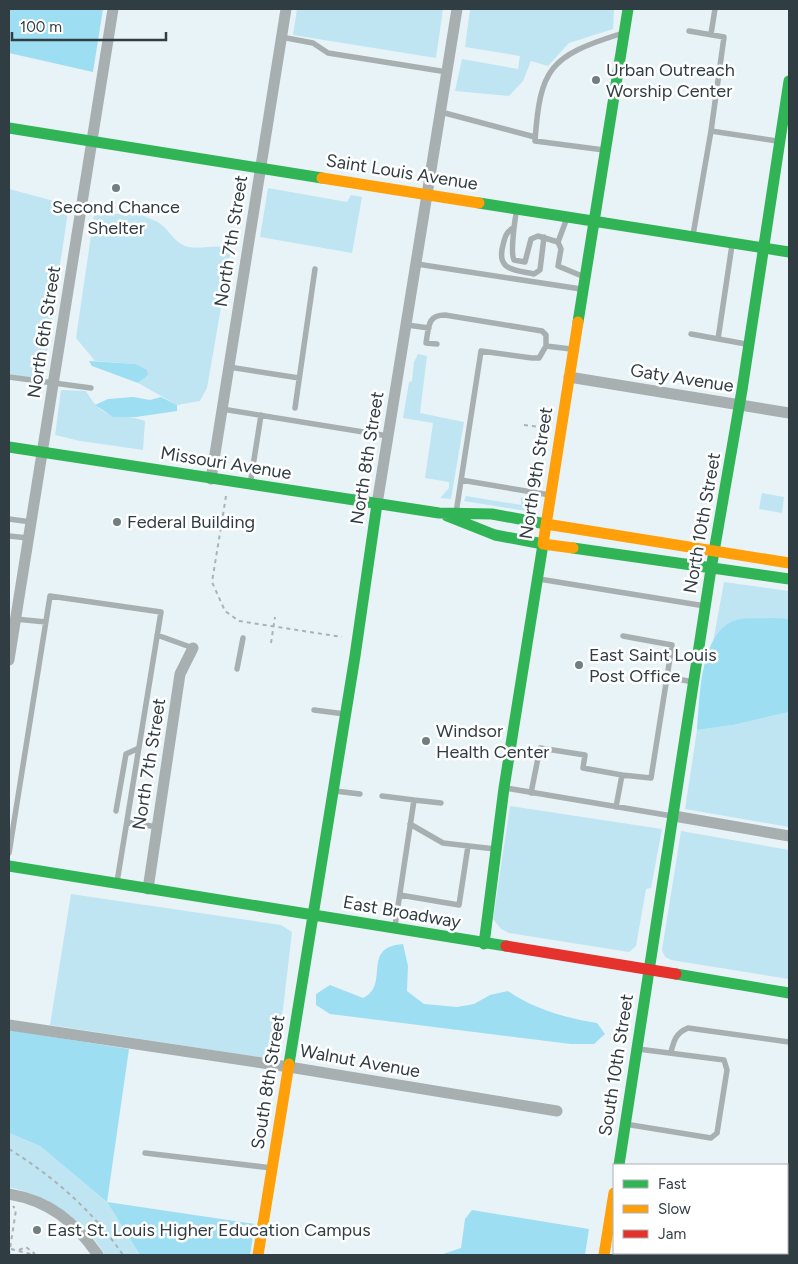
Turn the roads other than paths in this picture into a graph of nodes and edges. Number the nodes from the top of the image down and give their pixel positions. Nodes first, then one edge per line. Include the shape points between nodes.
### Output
1 (113, 9) edge
2 (286, 9) edge
3 (457, 9) edge
4 (628, 9) edge
5 (715, 9) edge
6 (689, 31) dead end
7 (625, 32) junction
8 (711, 34) junction
9 (282, 37) junction
10 (447, 72) junction
11 (789, 81) edge
12 (440, 112) junction
13 (9, 128) edge
14 (711, 131) junction
15 (535, 136) junction
16 (92, 140) junction
17 (780, 142) junction
18 (606, 151) junction
19 (261, 167) junction
20 (428, 194) junction
21 (518, 209) junction
22 (567, 217) junction
23 (594, 221) junction
24 (513, 228) junction
25 (544, 237) junction
26 (693, 237) junction
27 (558, 242) junction
28 (732, 244) junction
29 (764, 249) junction
30 (789, 252) edge
31 (417, 264) junction
32 (315, 269) dead end
33 (585, 277) junction
34 (583, 289) junction
35 (407, 325) junction
36 (429, 328) junction
37 (692, 334) dead end
38 (718, 339) junction
39 (437, 344) dead end
40 (749, 345) junction
41 (546, 346) junction
42 (573, 350) junction
43 (229, 367) junction
44 (9, 377) edge
45 (569, 377) junction
46 (299, 378) junction
47 (53, 383) junction
48 (91, 388) dead end
49 (740, 405) junction
50 (295, 408) dead end
51 (222, 409) junction
52 (789, 413) edge
53 (261, 415) junction
54 (389, 436) junction
55 (9, 447) edge
56 (42, 452) junction
57 (211, 479) junction
58 (461, 480) junction
59 (250, 485) junction
60 (551, 495) junction
61 (377, 504) junction
62 (439, 513) junction
63 (456, 513) junction
64 (9, 519) edge
65 (31, 522) junction
66 (546, 524) junction
67 (9, 536) edge
68 (28, 538) junction
69 (543, 544) junction
70 (714, 550) junction
71 (789, 563) edge
72 (711, 569) junction
73 (537, 579) junction
74 (789, 579) edge
75 (706, 606) junction
76 (15, 619) junction
77 (46, 622) junction
78 (157, 635) junction
79 (623, 636) dead end
80 (243, 638) dead end
81 (193, 648) joint
82 (9, 660) edge
83 (237, 669) dead end
84 (667, 677) junction
85 (694, 682) junction
86 (314, 710) dead end
87 (345, 714) junction
88 (139, 748) junction
89 (622, 775) junction
90 (504, 788) junction
91 (332, 790) junction
92 (531, 793) junction
93 (360, 794) dead end
94 (382, 796) dead end
95 (414, 800) junction
96 (442, 804) dead end
97 (12, 806) edge
98 (616, 807) junction
99 (116, 811) dead end
100 (674, 816) junction
101 (127, 822) junction
102 (410, 824) junction
103 (157, 827) junction
104 (789, 836) edge
105 (468, 846) junction
106 (496, 849) junction
107 (9, 853) edge
108 (9, 866) edge
109 (117, 884) junction
110 (148, 889) junction
111 (400, 895) junction
112 (312, 914) junction
113 (395, 928) junction
114 (484, 944) junction
115 (648, 970) junction
116 (789, 993) edge
117 (9, 1026) edge
118 (789, 1042) edge
119 (637, 1049) junction
120 (671, 1052) junction
121 (289, 1067) junction
122 (557, 1111) dead end
123 (625, 1124) junction
124 (146, 1153) dead end
125 (619, 1164) edge
126 (272, 1168) junction
127 (9, 1194) edge
128 (613, 1199) edge
129 (98, 1255) edge
130 (258, 1255) edge
131 (604, 1255) edge

1 - 16 street, North 6th Street
2 - 9 street, North 7th Street
3 - 10 street, North 8th Street
4 - 7 main road, North 9th Street
5 - 8 lane
6 - 8 lane
7 - 15 lane via 575,51 550,71 539,95
7 - 18 main road, North 9th Street
8 - 14 lane via 724,37
9 - 10 lane via 313,43 328,53
9 - 19 street, North 7th Street
10 - 12 street, North 8th Street
11 - 17 main road, North 10th Street
12 - 15 lane
12 - 20 street, North 8th Street
13 - 16 main road, Saint Louis Avenue
14 - 17 lane
14 - 26 lane
15 - 18 lane via 535,141
16 - 19 main road, Saint Louis Avenue
16 - 47 street, North 6th Street
17 - 29 main road, North 10th Street
18 - 23 main road, North 9th Street
19 - 20 main road, Saint Louis Avenue
19 - 43 street, North 7th Street
20 - 21 main road, Saint Louis Avenue
20 - 31 street, North 8th Street
21 - 22 main road, Saint Louis Avenue
21 - 24 lane
22 - 23 main road, Saint Louis Avenue
22 - 27 lane
23 - 26 main road, Saint Louis Avenue
23 - 33 main road, North 9th Street
24 - 25 lane via 512,257 517,263 525,262 531,239
24 - 25 lane via 506,234 501,255 503,264 512,270 534,274 540,270
25 - 27 lane
26 - 28 main road, Saint Louis Avenue
27 - 33 lane via 561,249 558,266
28 - 29 main road, Saint Louis Avenue
28 - 38 lane
29 - 30 main road, Saint Louis Avenue
29 - 40 main road, North 10th Street
31 - 34 lane
31 - 35 street, North 8th Street
32 - 46 lane
33 - 34 main road, North 9th Street
34 - 42 main road, North 9th Street
35 - 36 lane
35 - 54 street, North 8th Street
36 - 39 lane via 426,343
36 - 41 lane via 431,319 445,314 542,331 546,335
37 - 38 lane
38 - 40 lane
40 - 49 main road, North 10th Street
41 - 42 lane
41 - 58 lane via 539,358 482,351
42 - 45 main road, North 9th Street
43 - 46 lane
43 - 51 street, North 7th Street
44 - 47 lane
45 - 49 street, Gaty Avenue
45 - 60 main road, North 9th Street
46 - 50 lane
47 - 48 lane
47 - 56 street, North 6th Street
49 - 52 street, Gaty Avenue
49 - 70 main road, North 10th Street
51 - 53 lane
51 - 57 street, North 7th Street
53 - 54 lane
53 - 59 lane
54 - 61 street, North 8th Street
55 - 56 main road, Missouri Avenue
56 - 57 main road, Missouri Avenue
56 - 65 street, North 6th Street
57 - 59 main road, Missouri Avenue
58 - 60 lane
58 - 63 lane
59 - 61 main road, Missouri Avenue
60 - 66 main road, North 9th Street
61 - 62 main road, Missouri Avenue
61 - 87 main road, North 8th Street
62 - 63 main road, Missouri Avenue
62 - 69 main road, Missouri Avenue via 494,534
63 - 66 main road, Missouri Avenue via 492,514
64 - 65 lane
65 - 68 street, North 6th Street
66 - 69 main road, North 9th Street
66 - 70 main road, Missouri Avenue
67 - 68 lane
68 - 76 street, North 6th Street
69 - 72 main road, Missouri Avenue
69 - 73 main road, North 9th Street
70 - 71 main road, Missouri Avenue
70 - 72 main road, North 10th Street
72 - 74 main road, Missouri Avenue
72 - 75 main road, North 10th Street
73 - 75 lane
73 - 90 main road, North 9th Street
75 - 85 main road, North 10th Street
76 - 77 lane
76 - 82 street, North 6th Street
77 - 78 lane via 50,596 161,612
77 - 97 lane
78 - 81 lane
78 - 88 lane
79 - 84 lane via 672,645
80 - 83 lane
81 - 103 street, North 7th Street via 180,674
84 - 85 lane
84 - 89 lane via 650,778
85 - 100 main road, North 10th Street
86 - 87 lane
87 - 91 main road, North 8th Street
88 - 99 lane via 126,754
88 - 101 lane
89 - 92 lane via 583,768 585,755 540,748
89 - 98 lane
90 - 92 lane
90 - 106 main road, North 9th Street
91 - 93 lane
91 - 112 main road, North 8th Street
92 - 98 lane
94 - 95 lane
95 - 96 lane
95 - 102 lane
97 - 107 lane
98 - 100 lane
100 - 104 street
100 - 115 main road, North 10th Street
101 - 103 lane
101 - 109 lane
102 - 105 lane via 442,843
102 - 111 lane
103 - 110 street, North 7th Street
105 - 106 lane
105 - 111 lane via 459,905
106 - 114 main road, North 9th Street
108 - 109 main road, East Broadway
109 - 110 main road, East Broadway
110 - 112 main road, East Broadway
111 - 113 lane
112 - 113 main road, East Broadway
112 - 121 main road, South 8th Street
113 - 114 main road, East Broadway
114 - 115 main road, East Broadway
115 - 116 main road, East Broadway
115 - 119 main road, South 10th Street
117 - 121 street, Walnut Avenue
118 - 120 lane via 688,1028 674,1039
119 - 120 lane
119 - 123 main road, South 10th Street
120 - 123 lane via 724,1060 727,1070 717,1133 711,1138
121 - 122 street, Walnut Avenue
121 - 126 main road, South 8th Street
123 - 125 main road, South 10th Street
124 - 126 lane
126 - 130 main road, South 8th Street
127 - 129 street via 54,1209 82,1232
128 - 131 main road

